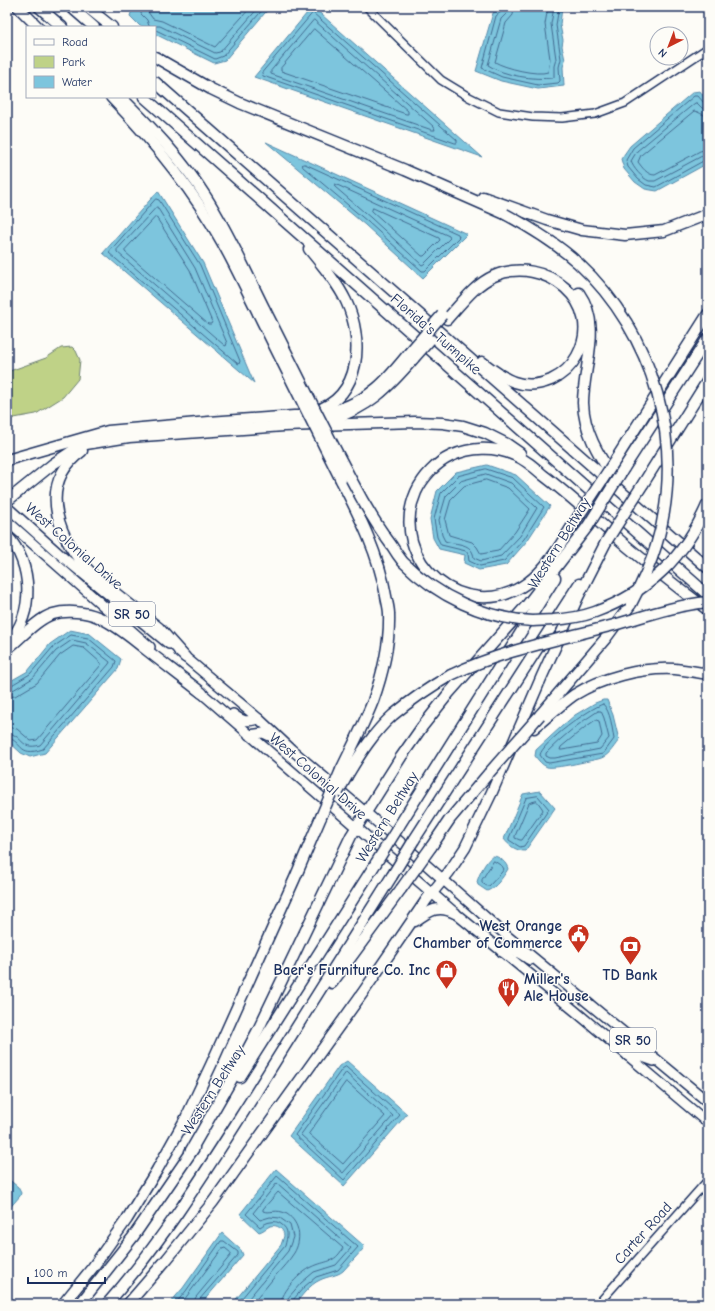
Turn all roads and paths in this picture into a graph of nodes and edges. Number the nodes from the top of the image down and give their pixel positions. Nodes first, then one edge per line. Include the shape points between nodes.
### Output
1 (18, 7) edge
2 (39, 7) edge
3 (71, 7) edge
4 (87, 7) edge
5 (367, 7) edge
6 (37, 26) edge
7 (61, 26) edge
8 (93, 26) edge
9 (111, 26) edge
10 (708, 48) edge
11 (156, 58) edge
12 (156, 83) edge
13 (112, 98) edge
14 (122, 98) edge
15 (145, 98) edge
16 (508, 211) junction
17 (708, 214) edge
18 (289, 226) junction
19 (262, 312) junction
20 (416, 313) junction
21 (708, 314) edge
22 (445, 317) junction
23 (708, 338) edge
24 (411, 356) junction
25 (708, 380) edge
26 (294, 416) junction
27 (284, 426) junction
28 (80, 440) junction
29 (95, 442) junction
30 (7, 460) edge
31 (565, 492) junction
32 (625, 495) junction
33 (9, 496) edge
34 (708, 503) edge
35 (7, 507) edge
36 (7, 521) edge
37 (588, 526) junction
38 (7, 536) edge
39 (606, 542) junction
40 (708, 568) edge
41 (708, 595) edge
42 (708, 602) edge
43 (708, 610) edge
44 (7, 642) edge
45 (7, 649) edge
46 (186, 657) junction
47 (708, 674) edge
48 (202, 693) junction
49 (259, 718) junction
50 (249, 735) junction
51 (291, 749) junction
52 (344, 773) junction
53 (489, 773) junction
54 (365, 812) junction
55 (356, 827) junction
56 (444, 880) junction
57 (432, 893) junction
58 (455, 913) junction
59 (412, 923) junction
60 (502, 952) junction
61 (547, 969) junction
62 (306, 1014) junction
63 (639, 1045) junction
64 (617, 1046) junction
65 (628, 1056) junction
66 (666, 1067) junction
67 (708, 1102) edge
68 (708, 1123) edge
69 (190, 1152) junction
70 (708, 1180) edge
71 (64, 1304) edge
72 (80, 1304) edge
73 (107, 1304) edge
74 (128, 1304) edge
75 (598, 1304) edge

1 - 6 highway
2 - 7 highway
3 - 8 highway
4 - 9 highway
5 - 10 street via 441,80 499,112 533,118 595,114 625,103
11 - 16 highway via 240,103
12 - 20 highway, Florida's Turnpike
13 - 19 highway via 157,147 194,196
14 - 19 highway via 168,145 206,197 230,240
15 - 18 highway, Florida's Turnpike
16 - 17 highway via 582,230 625,235 664,231
16 - 53 highway, bridge via 578,263 614,304 631,330 656,387 668,452 662,522 647,573 631,604 606,638
18 - 26 highway via 326,270 346,301 354,324 357,353 349,383 341,394 319,410
18 - 41 highway, Florida's Turnpike
19 - 34 highway, bridge via 379,529 402,561 428,584 460,603 495,616 532,621 568,619 606,608 639,590 665,568 687,542
19 - 52 highway, bridge via 358,515 384,582 389,614 388,642 383,668
20 - 22 highway via 499,376 522,384 547,382 566,371 578,355 584,339 582,313 570,293 554,279 529,271 507,272 494,276 475,288
20 - 32 highway, Florida's Turnpike
21 - 31 highway, bridge via 616,459 537,575 517,590 501,595 491,597 460,593 435,579 426,570 413,547 410,522 412,503 422,481 435,467 461,452 484,449 515,455
22 - 24 highway, bridge
22 - 32 highway via 471,283 491,270 507,265 520,264 545,268 576,288 587,306 591,327 583,404 586,422 598,454
23 - 37 highway, Western Beltway, bridge
24 - 26 highway via 365,397 334,411
24 - 27 highway via 381,394 354,411 320,421
25 - 39 highway, bridge
26 - 28 highway via 108,431
27 - 29 highway via 129,437
27 - 31 highway via 415,422 463,426 507,444
28 - 30 highway
28 - 33 highway via 59,453
29 - 33 highway via 62,457
29 - 46 highway via 73,458 60,478 56,500 63,533 87,568 159,628
31 - 43 highway via 626,546
32 - 40 highway, Florida's Turnpike
35 - 46 highway, West Colonial Drive / SR 50 via 64,559
36 - 48 highway, West Colonial Drive / SR 50
37 - 54 highway via 528,605 422,727
37 - 69 highway, Western Beltway, bridge
38 - 44 highway via 22,561 27,595 21,624
39 - 56 highway via 572,612 478,824
39 - 62 highway, bridge via 414,840
42 - 52 highway, bridge via 680,607 519,650 451,675 392,716
45 - 48 highway via 52,615 73,612 91,615 110,623
46 - 49 highway, West Colonial Drive / SR 50
47 - 53 highway, bridge via 673,669 638,671 612,678 576,694 534,728
48 - 49 highway via 239,719 248,722
48 - 50 highway, West Colonial Drive / SR 50
49 - 51 highway, West Colonial Drive / SR 50
50 - 51 highway via 268,734
50 - 55 highway, West Colonial Drive / SR 50
51 - 54 highway, West Colonial Drive / SR 50
52 - 71 highway, bridge via 186,1118 127,1219
53 - 62 highway, bridge via 450,820 321,998
54 - 55 highway
54 - 56 highway, West Colonial Drive / SR 50
55 - 57 highway, West Colonial Drive / SR 50
55 - 69 highway via 258,1030
56 - 57 highway
56 - 61 highway, West Colonial Drive / SR 50
57 - 58 highway, West Colonial Drive / SR 50
57 - 59 highway
58 - 59 highway via 444,909 435,910
58 - 60 highway, West Colonial Drive / SR 50
59 - 74 highway via 213,1202
60 - 61 highway via 513,951
60 - 64 highway, West Colonial Drive / SR 50
61 - 63 highway, West Colonial Drive / SR 50
62 - 73 highway via 198,1182 152,1249
63 - 64 highway via 633,1048
63 - 66 highway, West Colonial Drive / SR 50
64 - 65 highway, West Colonial Drive / SR 50
65 - 66 highway via 644,1057
65 - 68 highway, West Colonial Drive / SR 50
66 - 67 highway, West Colonial Drive / SR 50
69 - 72 highway, Western Beltway via 133,1237
70 - 75 street, Carter Road

